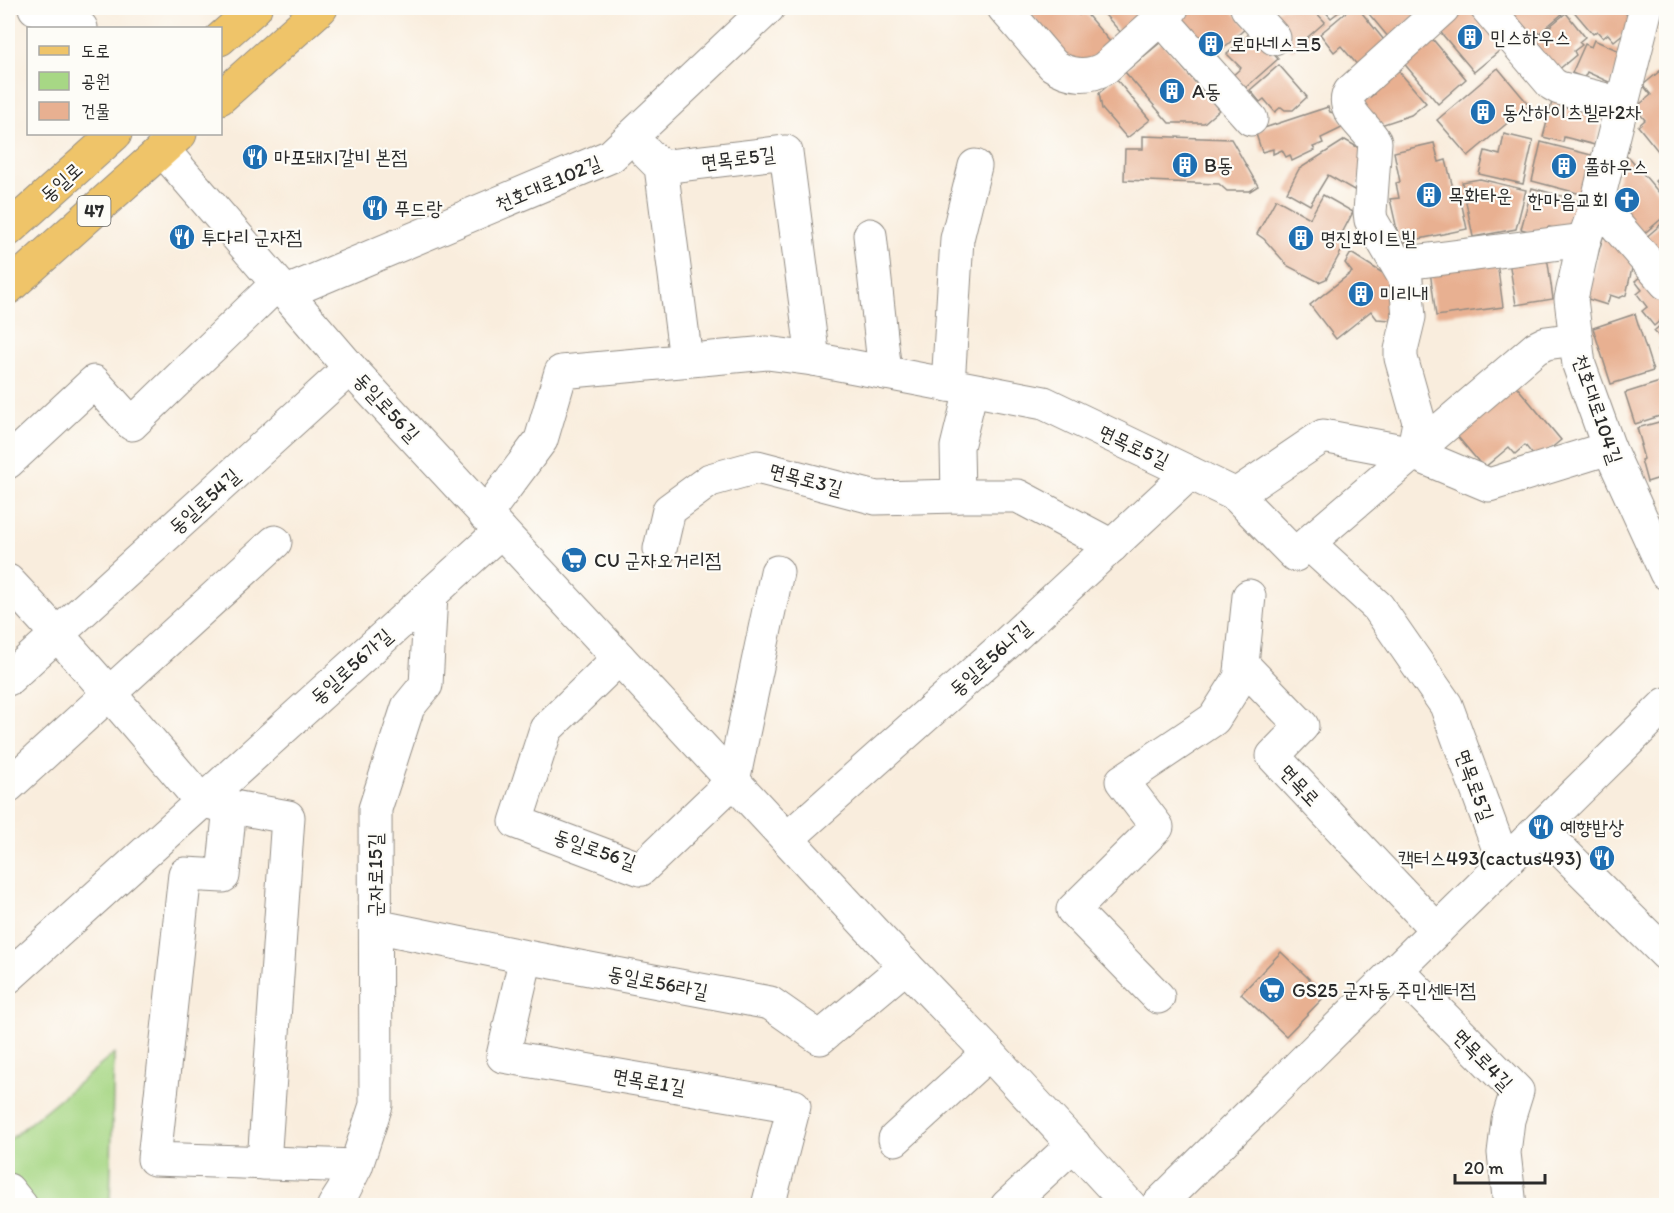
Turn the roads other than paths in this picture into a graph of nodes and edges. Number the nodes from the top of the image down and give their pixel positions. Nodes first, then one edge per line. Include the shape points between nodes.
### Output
1 (35, 8) edge
2 (255, 8) edge
3 (321, 8) edge
4 (768, 8) edge
5 (1004, 8) edge
6 (1247, 8) edge
7 (1443, 8) edge
8 (1487, 8) edge
9 (1646, 8) edge
10 (1167, 13) edge
11 (79, 27) edge
12 (222, 37) edge
13 (1274, 38) dead end
14 (222, 96) edge
15 (1622, 104) junction
16 (1251, 119) dead end
17 (114, 135) edge
18 (632, 138) junction
19 (171, 141) edge
20 (975, 166) dead end
21 (661, 167) junction
22 (1597, 203) junction
23 (8, 230) edge
24 (870, 235) dead end
25 (1584, 240) junction
26 (1398, 264) junction
27 (1666, 283) edge
28 (8, 288) edge
29 (281, 289) junction
30 (1576, 339) junction
31 (813, 359) junction
32 (686, 360) junction
33 (350, 368) junction
34 (885, 373) junction
35 (960, 387) junction
36 (1609, 448) junction
37 (1413, 453) junction
38 (8, 462) edge
39 (1190, 473) junction
40 (1236, 495) junction
41 (958, 496) junction
42 (493, 523) junction
43 (275, 542) dead end
44 (1112, 546) junction
45 (660, 549) dead end
46 (1301, 549) junction
47 (777, 572) dead end
48 (1666, 573) edge
49 (8, 581) edge
50 (431, 594) junction
51 (1249, 596) dead end
52 (58, 634) junction
53 (619, 658) junction
54 (1242, 664) junction
55 (8, 679) edge
56 (111, 693) junction
57 (1666, 704) edge
58 (733, 781) junction
59 (8, 786) edge
60 (216, 804) junction
61 (1541, 827) junction
62 (787, 840) junction
63 (1504, 862) junction
64 (375, 926) junction
65 (1437, 930) junction
66 (1666, 954) edge
67 (526, 957) junction
68 (906, 966) junction
69 (1396, 969) junction
70 (8, 976) edge
71 (1158, 997) dead end
72 (989, 1053) junction
73 (895, 1139) dead end
74 (1074, 1143) junction
75 (264, 1163) junction
76 (356, 1166) junction
77 (8, 1190) edge
78 (21, 1206) edge
79 (334, 1206) edge
80 (768, 1206) edge
81 (1007, 1206) edge
82 (1130, 1206) edge
83 (1157, 1206) edge
84 (1510, 1206) edge

1 - 11 street
2 - 12 main road
3 - 14 main road
4 - 18 street, 천호대로102길
5 - 10 street via 1053,65 1080,75 1105,68
6 - 13 street
7 - 26 street via 1350,92 1347,100 1348,108 1375,142 1371,220
8 - 15 street via 1552,84
9 - 15 street, 천호대로104길
10 - 16 street
15 - 22 street, 천호대로104길
17 - 23 main road, 동일로 / 47
18 - 21 street
18 - 29 street, 천호대로102길 via 611,156
19 - 28 main road, 47
19 - 29 street, 동일로56길
20 - 35 street via 957,239
21 - 31 street, 면목로5길 via 786,152
21 - 32 street
22 - 25 street, 천호대로104길
22 - 27 street
24 - 34 street
25 - 26 street
25 - 30 street, 천호대로104길 via 1571,298
26 - 37 street via 1408,286 1409,317 1401,358 1419,422
29 - 33 street, 동일로56길
29 - 38 street via 132,424 94,382
30 - 36 street, 천호대로104길 via 1579,364
30 - 37 street via 1536,348
31 - 32 street, 면목로5길 via 767,352
31 - 34 street, 면목로5길
32 - 42 street, 면목로5길 via 561,372 540,440
33 - 42 street, 동일로56길
33 - 52 street, 동일로54길
34 - 35 street, 면목로5길
35 - 39 street, 면목로5길 via 1044,403
35 - 41 street
36 - 37 street via 1489,485
36 - 48 street, 천호대로104길
37 - 40 street via 1323,436
37 - 46 street
39 - 40 street, 면목로5길
39 - 44 street, 동일로56나길
40 - 46 street, 면목로5길
41 - 44 street, 면목로3길 via 1018,496
41 - 45 street, 면목로3길 via 876,498 757,467 710,480 669,510
42 - 50 street, 동일로56가길
42 - 53 street, 동일로56길
43 - 56 street
44 - 62 street, 동일로56나길
46 - 63 street, 면목로5길 via 1378,607 1446,705
47 - 58 street
49 - 52 street
50 - 60 street, 동일로56가길
50 - 64 street, 군자로15길 via 426,685 408,707 375,809
51 - 54 street
52 - 55 street, 동일로54길
52 - 56 street
53 - 58 street, 동일로56길
53 - 58 street, 동일로56길 via 546,729 516,822 641,869
54 - 65 street, 면목로 via 1302,726 1273,756
54 - 71 street via 1240,678 1214,719 1122,781 1157,827 1073,910
56 - 59 street
56 - 60 street
57 - 61 street
58 - 62 street, 동일로56길
60 - 70 street, 동일로56가길
60 - 75 street via 288,817
60 - 75 street via 223,876 185,874 154,1159
61 - 63 street
61 - 66 street
62 - 68 street, 동일로56길
63 - 65 street
64 - 67 street, 동일로56라길
64 - 76 street, 군자로15길 via 376,1105
65 - 69 street
67 - 68 street, 동일로56라길 via 770,1003 820,1038
67 - 80 street, 면목로1길 via 503,1056 794,1106
68 - 72 street, 동일로56길
69 - 83 street
69 - 84 street, 면목로4길 via 1517,1091 1504,1152
72 - 73 street
72 - 74 street, 동일로56길
74 - 81 street
74 - 82 street, 동일로56길
75 - 76 street
76 - 79 street, 군자로15길
77 - 78 street

